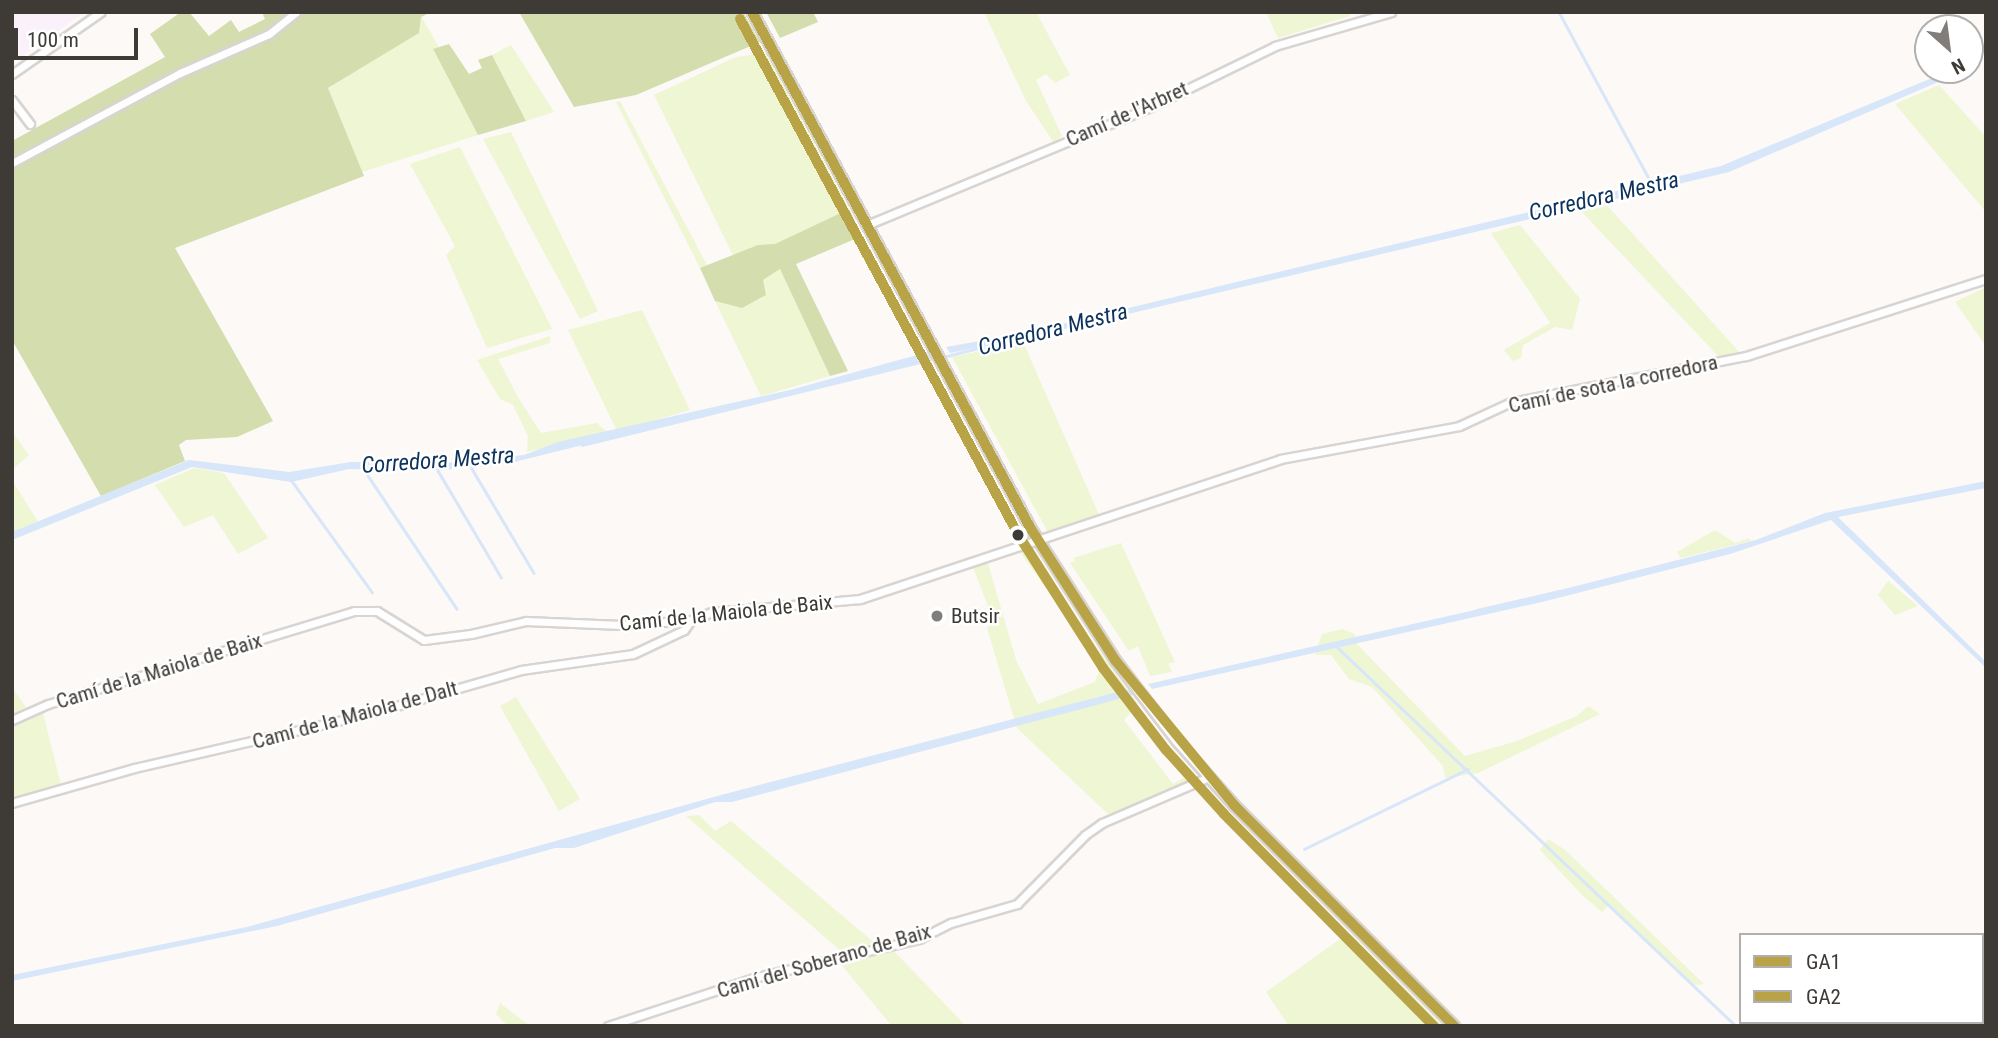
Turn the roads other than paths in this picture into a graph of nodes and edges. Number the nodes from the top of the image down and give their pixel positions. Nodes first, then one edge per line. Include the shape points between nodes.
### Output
1 (101, 12) edge
2 (296, 12) edge
3 (752, 12) edge
4 (1391, 12) edge
5 (12, 74) edge
6 (12, 100) edge
7 (30, 124) dead end
8 (12, 163) edge
9 (867, 225) junction
10 (1986, 279) edge
11 (1038, 541) junction
12 (691, 620) junction
13 (12, 720) edge
14 (1209, 777) junction
15 (12, 803) edge
16 (608, 1026) edge
17 (1454, 1026) edge

1 - 5 street
2 - 8 street via 270,34 180,73
3 - 9 street
4 - 9 street, Camí de l'Arbret via 1275,46 1150,107
6 - 7 street
9 - 11 street
10 - 11 street, Camí de sota la corredora via 1746,356 1511,402 1460,426 1280,459
11 - 12 street, Camí de la Maiola de Baix via 860,599 712,612
11 - 14 street via 1132,683
12 - 13 street, Camí de la Maiola de Baix via 622,625 526,621 424,640 377,611 354,611 48,704
12 - 15 street, Camí de la Maiola de Dalt via 684,629 633,654 521,670 372,713 134,768
14 - 16 street, Camí del Soberano de Baix via 1102,823 1017,904 951,923 919,939 757,977
14 - 17 street

